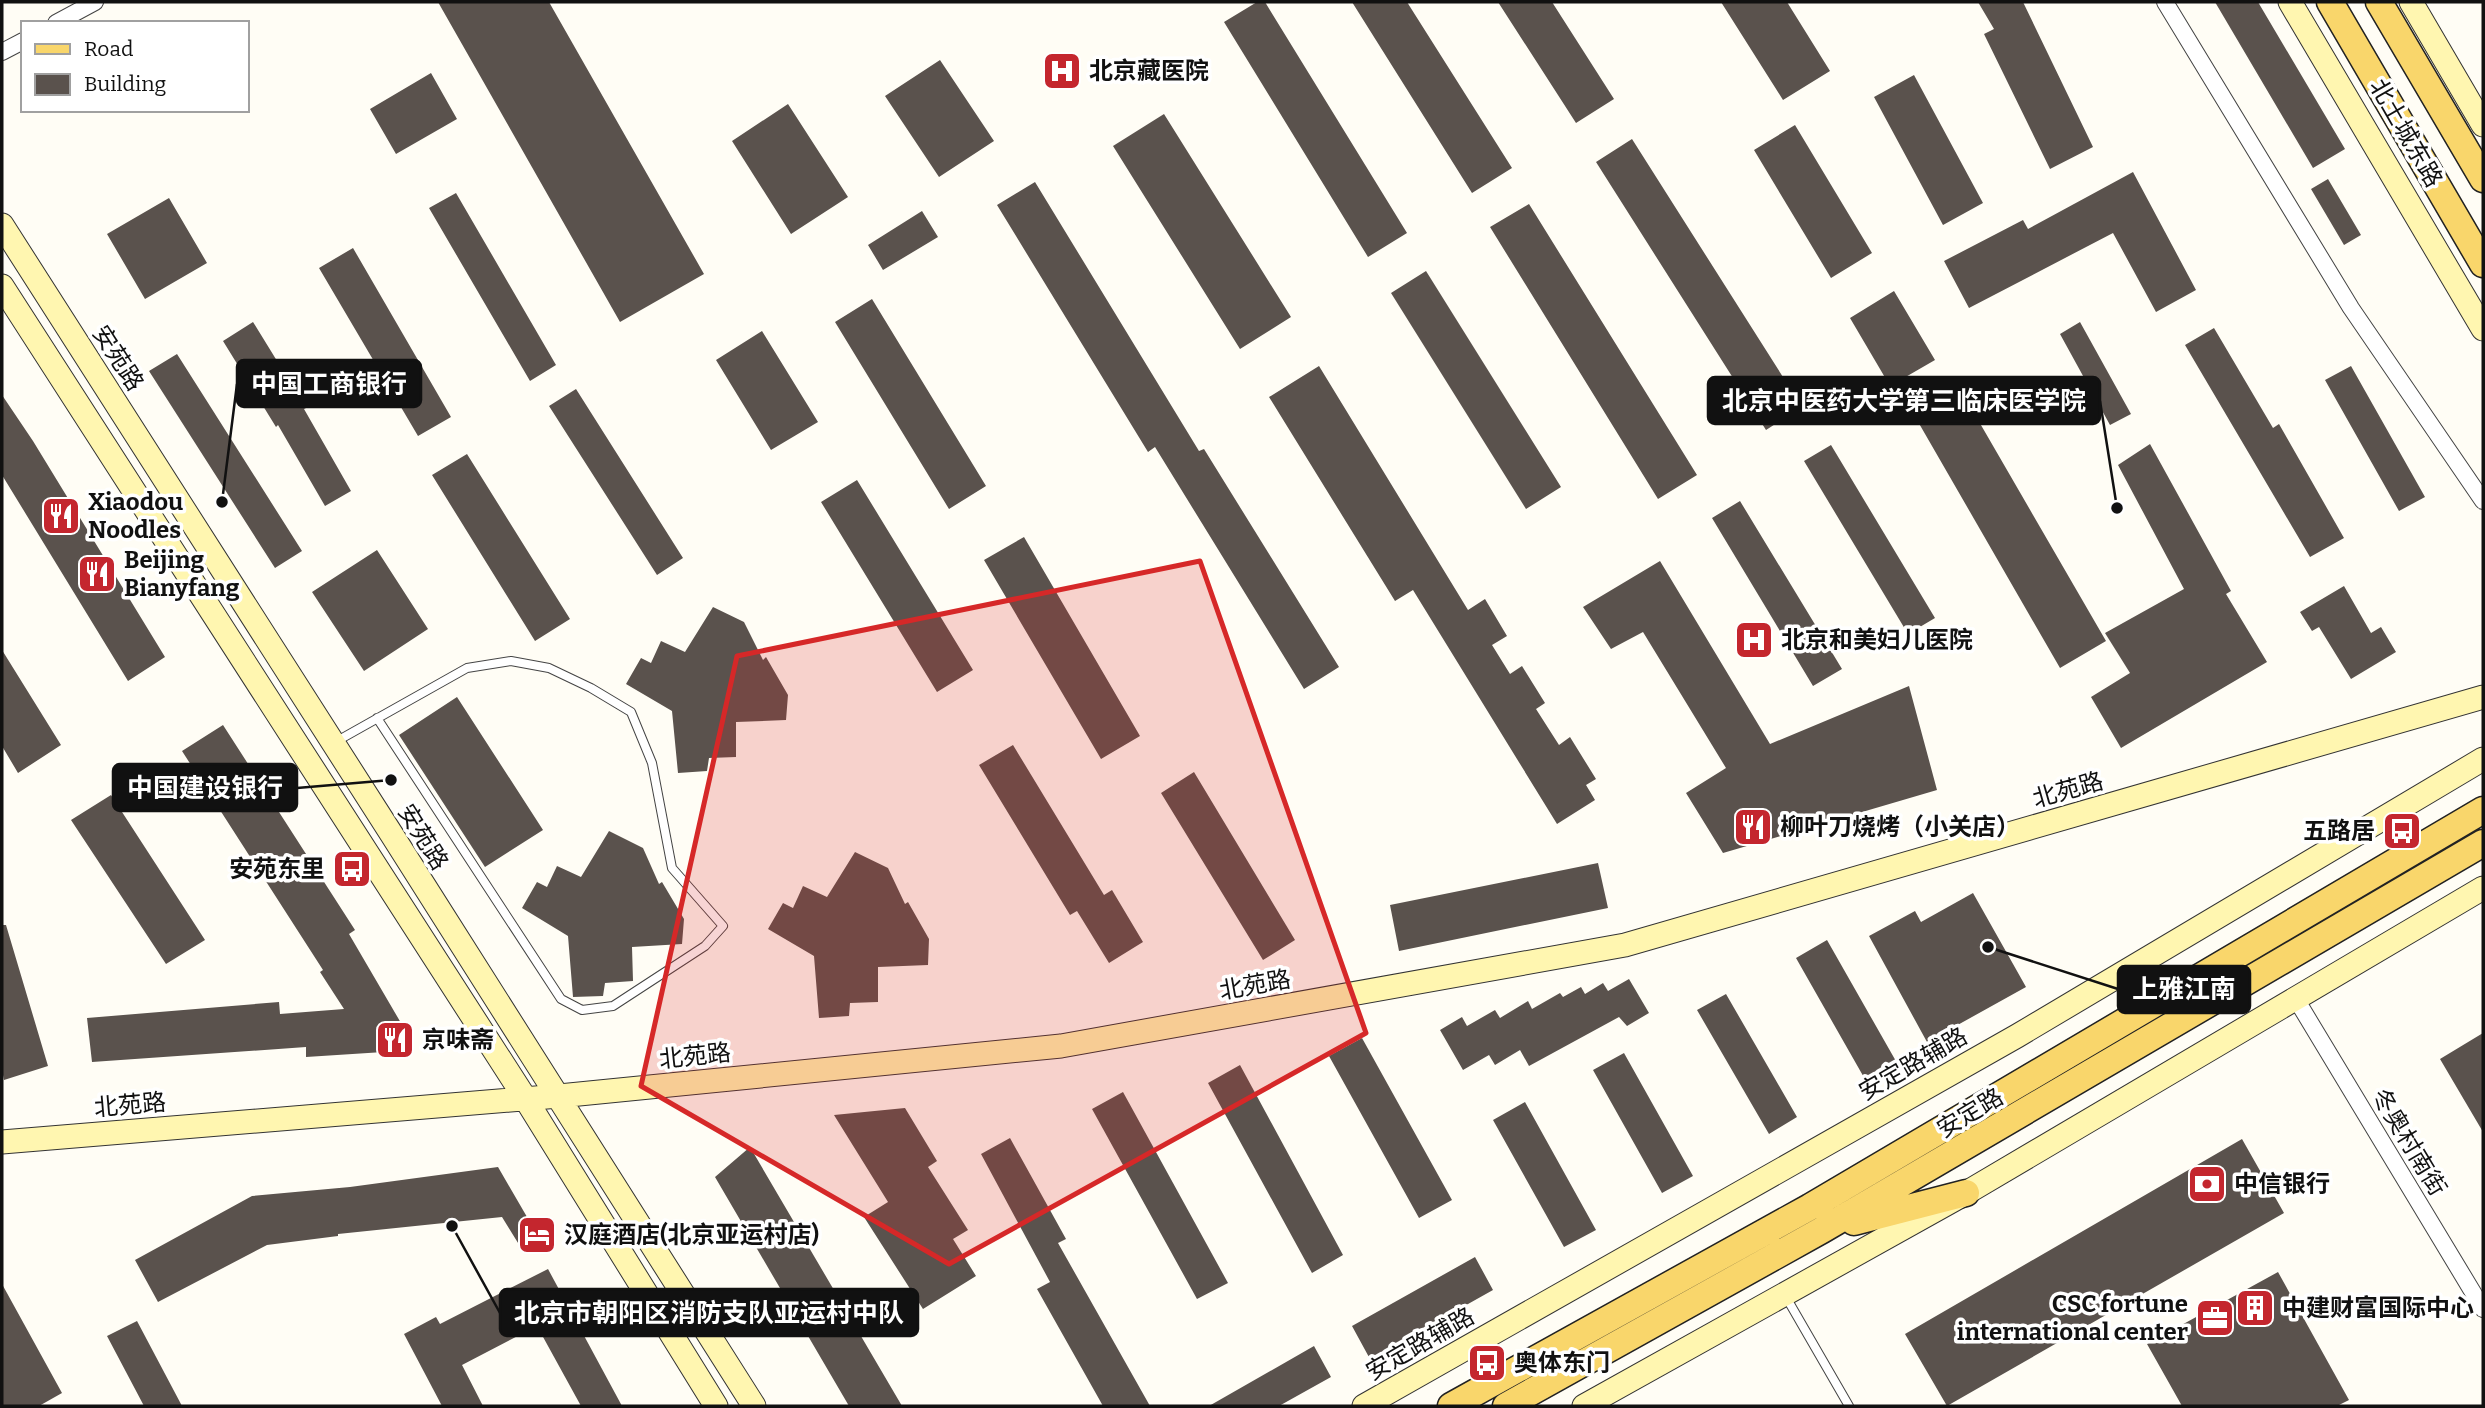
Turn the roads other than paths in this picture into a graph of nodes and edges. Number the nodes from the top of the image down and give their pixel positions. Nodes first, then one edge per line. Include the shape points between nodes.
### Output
1 (95, 2) edge
2 (2165, 2) edge
3 (2290, 2) edge
4 (2330, 2) edge
5 (2379, 2) edge
6 (2411, 2) edge
7 (60, 21) edge
8 (21, 42) edge
9 (2, 52) edge
10 (2483, 125) edge
11 (2483, 179) edge
12 (2, 225) edge
13 (2483, 264) edge
14 (2, 286) edge
15 (2483, 329) edge
16 (2483, 501) edge
17 (2483, 697) edge
18 (377, 718) junction
19 (333, 744) junction
20 (2483, 759) edge
21 (2483, 810) edge
22 (2483, 843) edge
23 (2483, 888) edge
24 (2296, 999) junction
25 (559, 1096) junction
26 (525, 1098) junction
27 (2, 1142) edge
28 (1966, 1193) junction
29 (1822, 1230) junction
30 (1784, 1295) junction
31 (2483, 1309) edge
32 (716, 1406) edge
33 (754, 1406) edge
34 (1363, 1406) edge
35 (1451, 1406) edge
36 (1506, 1406) edge
37 (1584, 1406) edge
38 (1849, 1406) edge

1 - 7 street
2 - 16 street via 2351,308
3 - 15 street
4 - 13 main road, 北土城东路
5 - 11 main road, 北土城东路
6 - 10 street
8 - 9 street
12 - 19 street, 安苑路
14 - 26 street
17 - 25 street, 北苑路 via 1625,945 1062,1046
18 - 18 lane via 561,999 582,1010 613,1006 705,946 723,926 672,868 652,763 631,712 549,668 511,661 467,668
18 - 19 lane
19 - 25 street, 安苑路
20 - 34 street, 安定路辅路 via 2017,1036
21 - 35 main road, 安定路 via 1810,1207
22 - 29 main road, 安定路
23 - 24 street
24 - 28 street
24 - 31 street, 冬奥村南街
25 - 26 street, 北苑路
25 - 33 street, 安苑路
26 - 27 street, 北苑路
26 - 32 street
28 - 29 main road
28 - 30 street
29 - 36 main road, 安定路
30 - 37 street
30 - 38 lane

